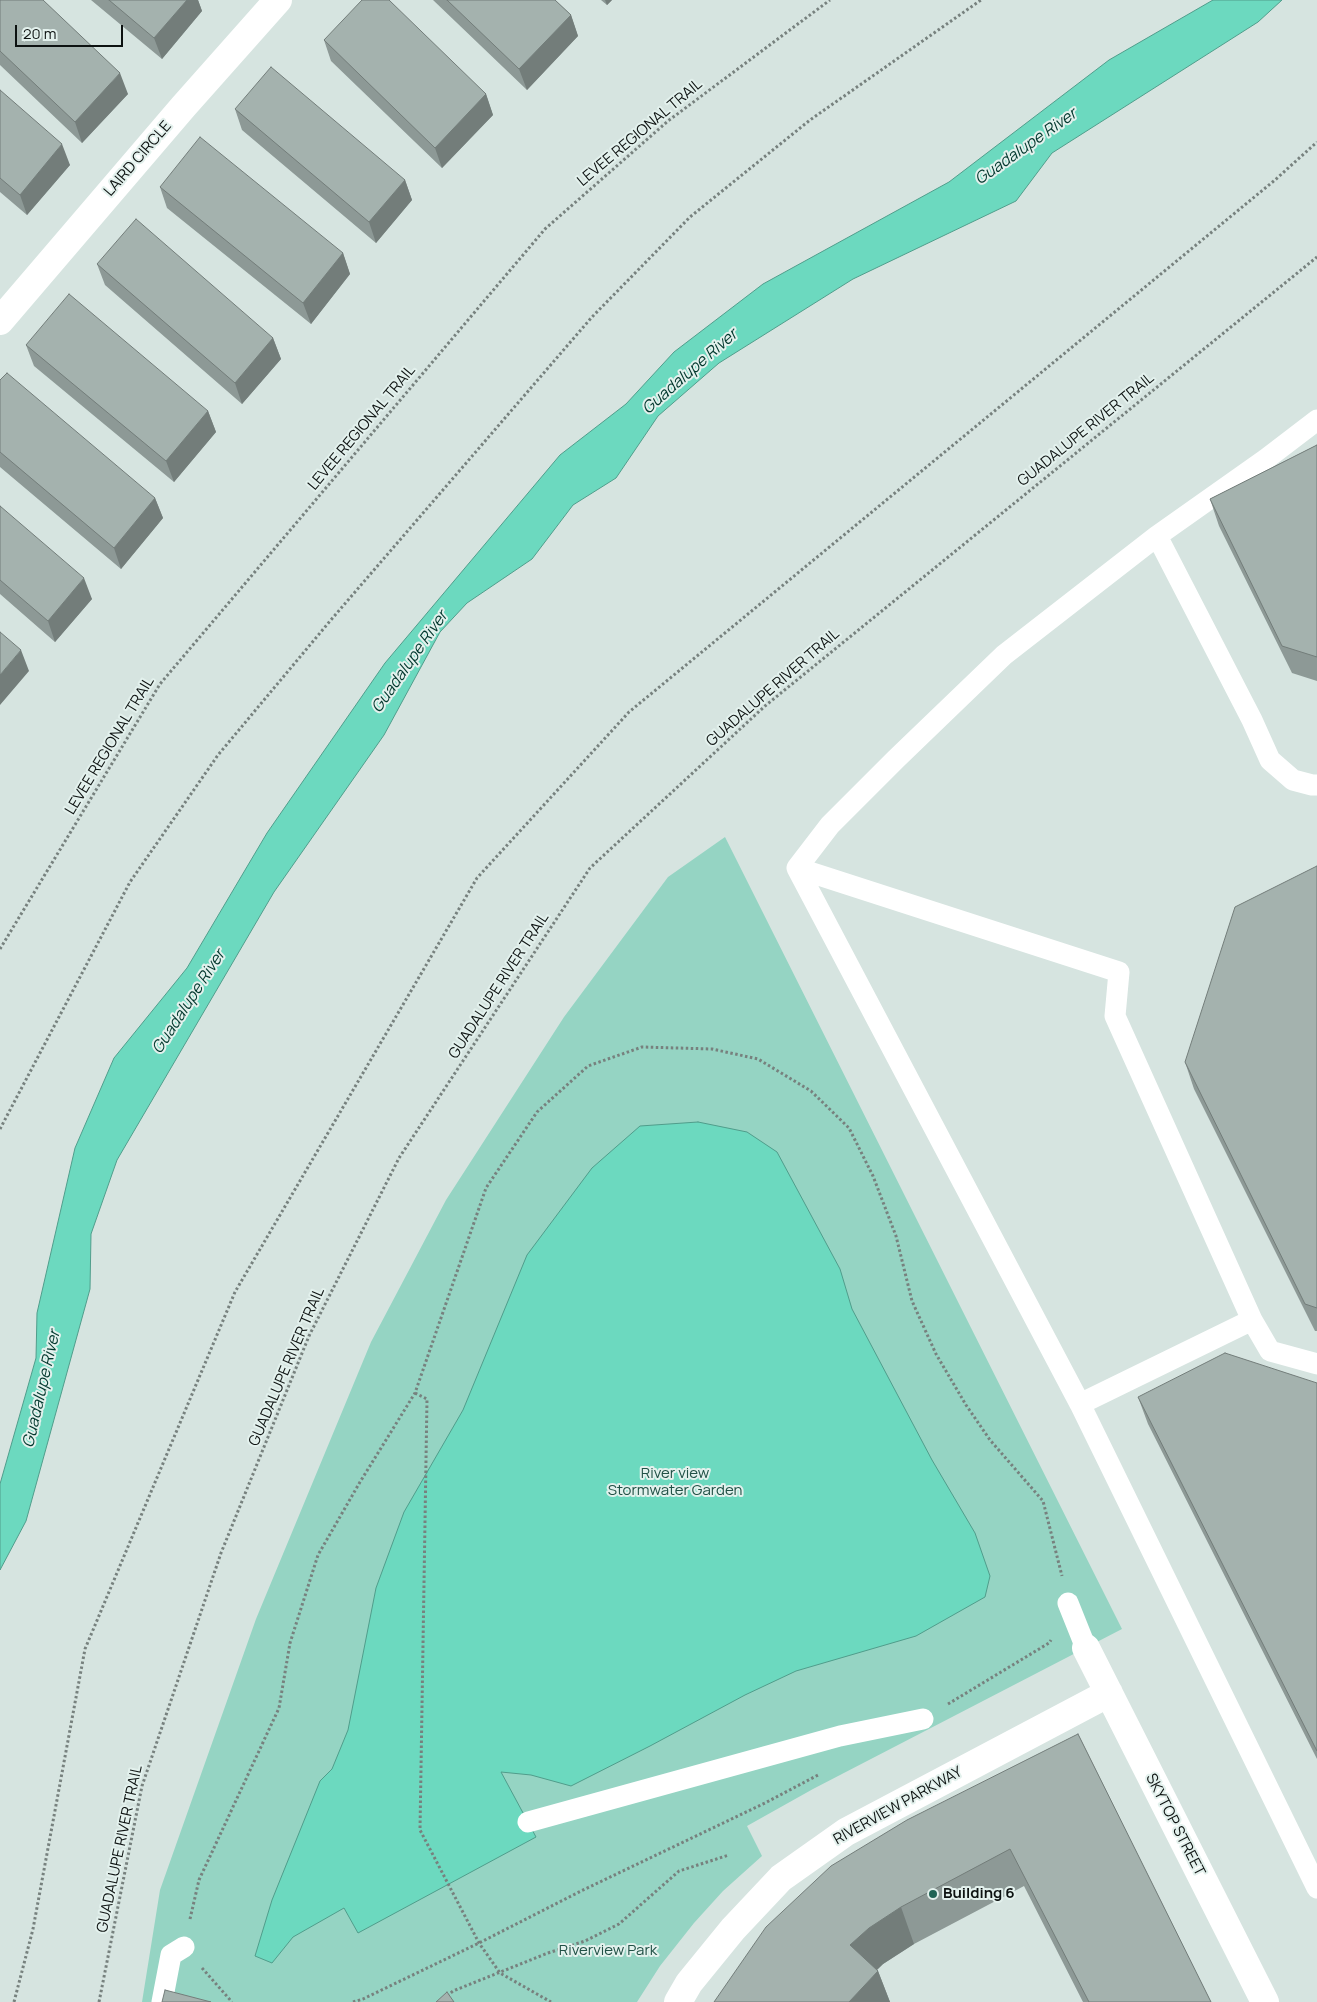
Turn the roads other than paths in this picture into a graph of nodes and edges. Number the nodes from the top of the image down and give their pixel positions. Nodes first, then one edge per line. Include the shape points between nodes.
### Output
1 (278, 0) edge
2 (0, 321) edge
3 (1317, 420) edge
4 (1157, 536) junction
5 (1317, 785) edge
6 (797, 868) junction
7 (1252, 1320) junction
8 (1317, 1364) edge
9 (1080, 1404) junction
10 (1068, 1602) road end
11 (1086, 1648) joint
12 (1108, 1693) junction
13 (923, 1719) road end
14 (528, 1822) dead end
15 (1317, 1888) edge
16 (184, 1947) road end
17 (162, 2002) edge
18 (678, 2002) edge
19 (1266, 2002) edge

1 - 2 street, LAIRD CIRCLE
3 - 4 lane
4 - 5 lane via 1270,760 1293,780
4 - 6 lane via 1004,655 830,825
6 - 7 lane via 1119,972 1115,1016
6 - 9 lane
7 - 8 lane via 1270,1351
7 - 9 lane
9 - 15 lane
10 - 11 lane
11 - 12 street, SKYTOP STREET
12 - 18 street, RIVERVIEW PARKWAY via 846,1832 781,1878 732,1929
12 - 19 street, SKYTOP STREET
13 - 14 lane via 840,1736
16 - 17 lane via 171,1955

